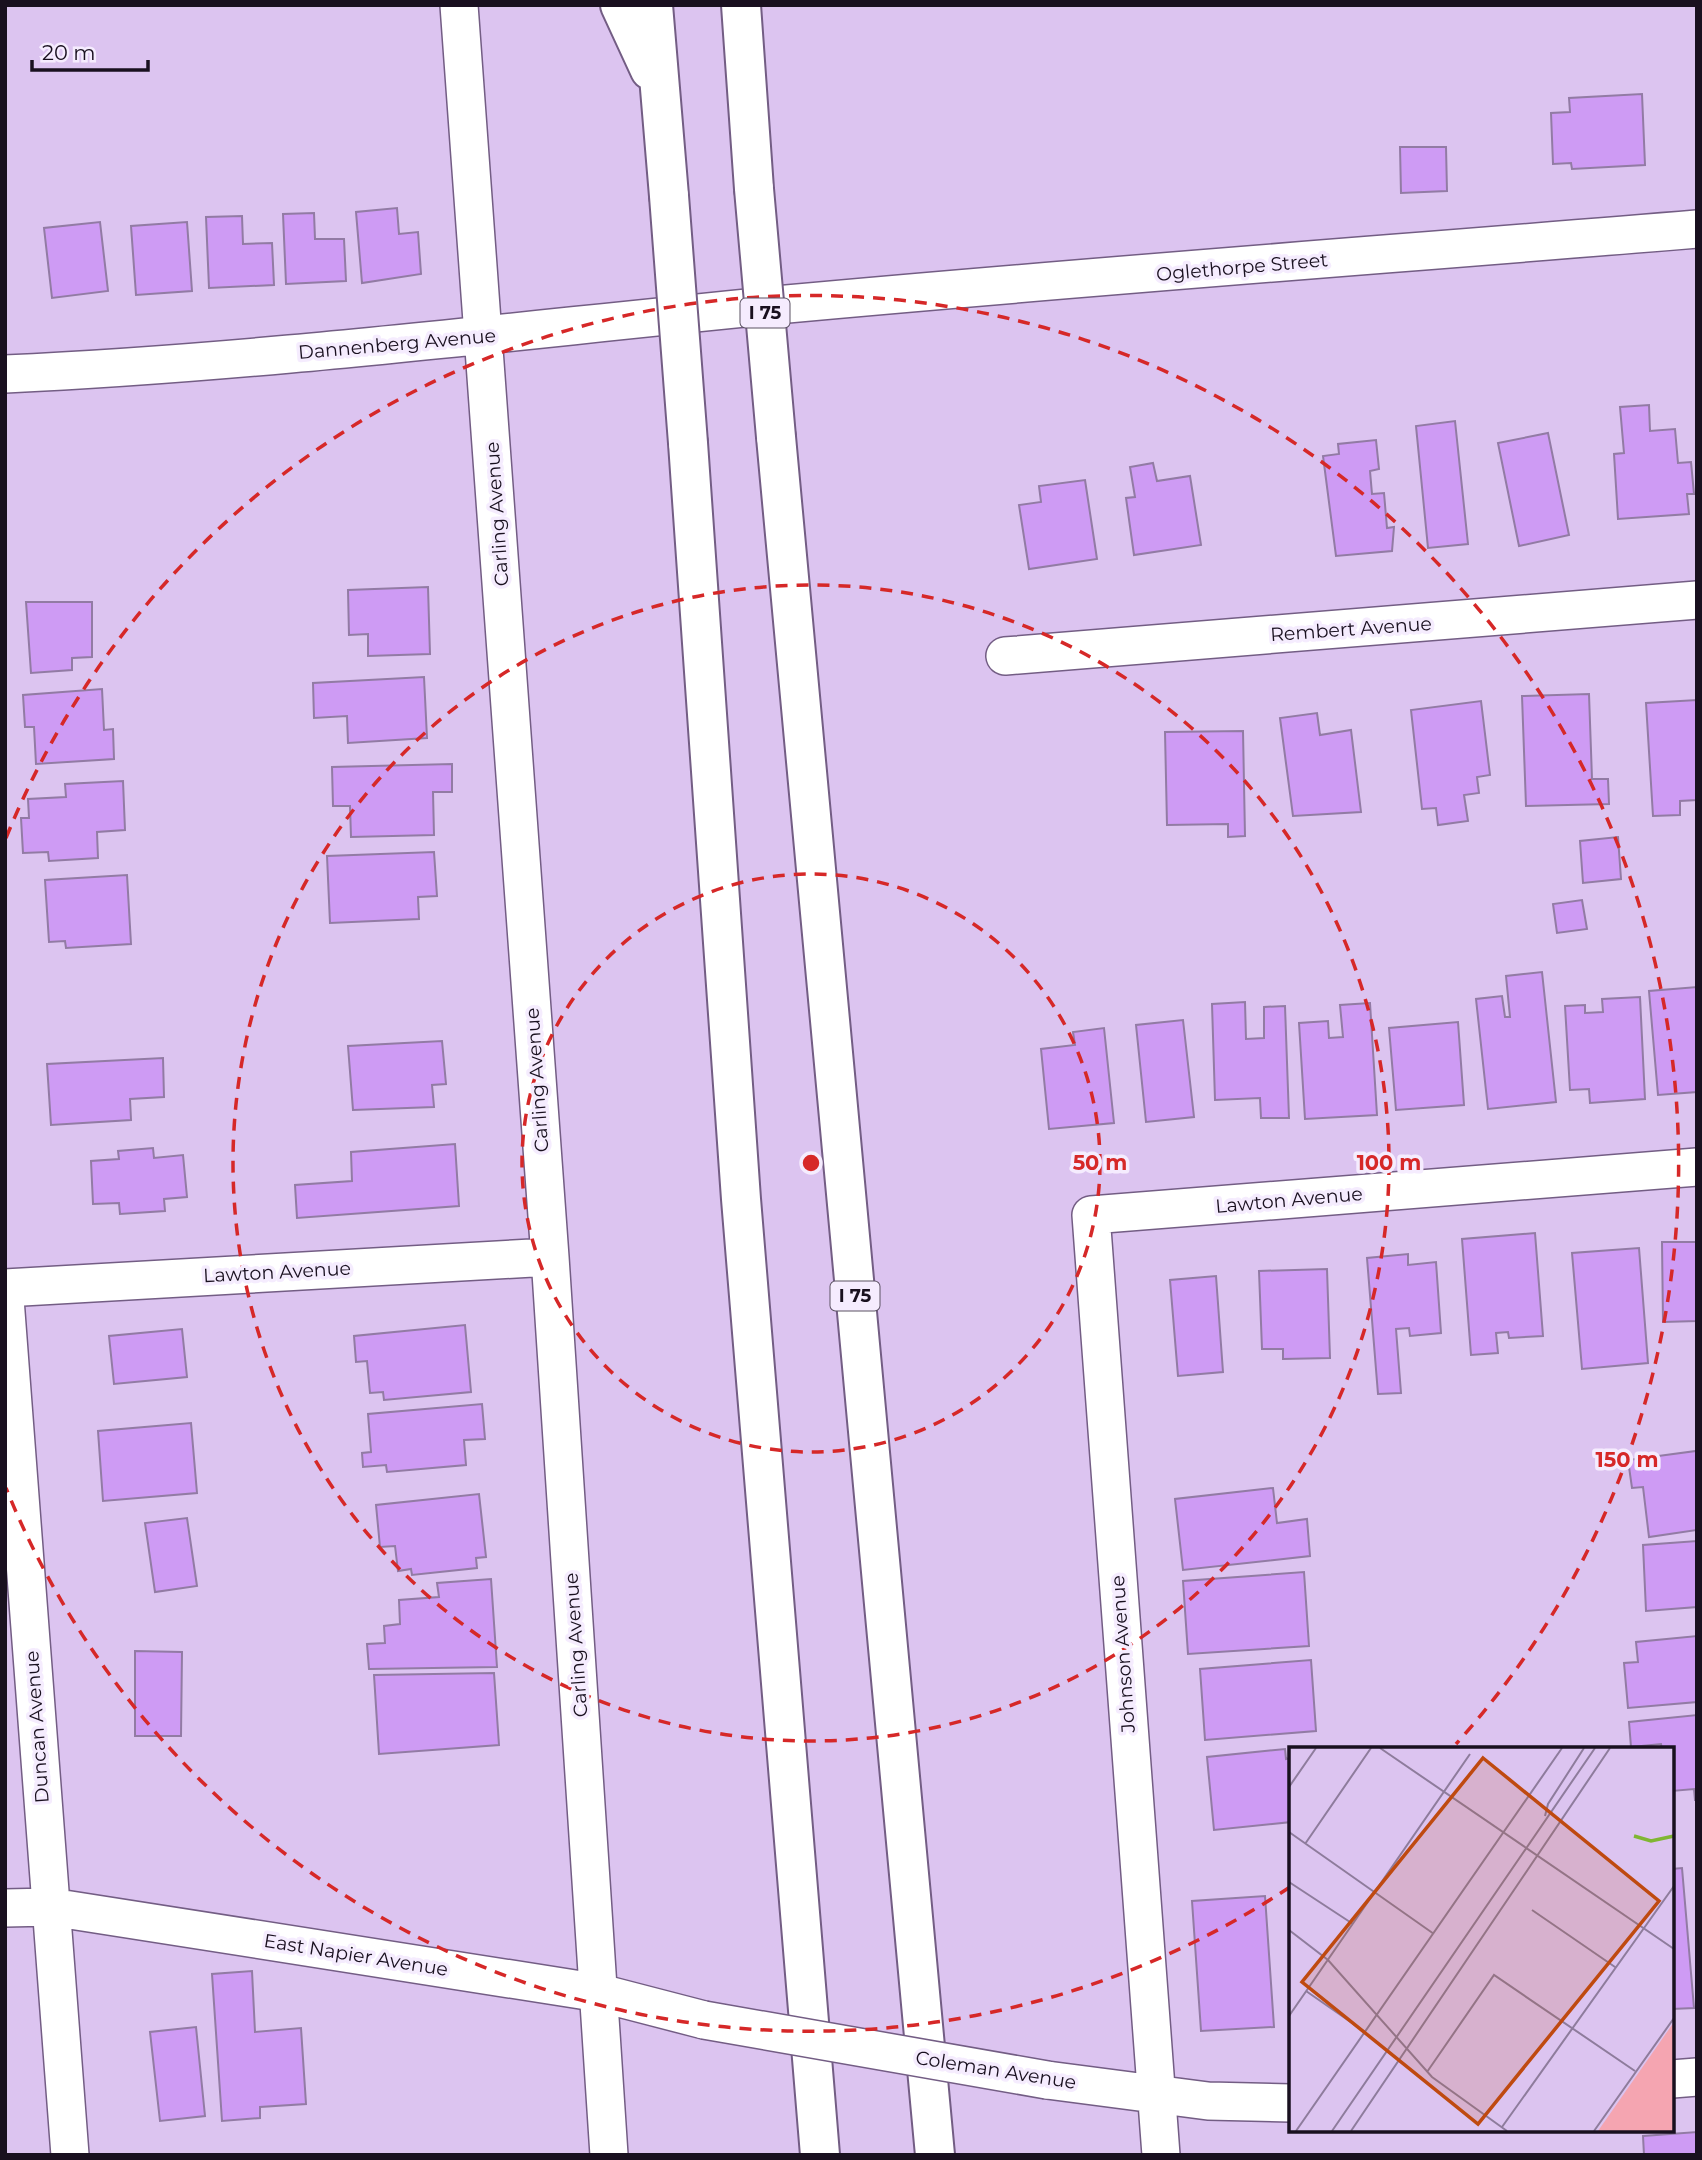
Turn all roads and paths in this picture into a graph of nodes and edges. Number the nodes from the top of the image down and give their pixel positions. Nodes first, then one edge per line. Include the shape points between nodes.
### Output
1 (458, 5) edge
2 (620, 5) edge
3 (653, 5) edge
4 (741, 5) edge
5 (660, 93) junction
6 (1697, 229) edge
7 (788, 304) joint
8 (485, 336) junction
9 (5, 374) edge
10 (1697, 600) edge
11 (1005, 656) dead end
12 (1697, 1167) edge
13 (1091, 1215) joint
14 (550, 1257) junction
15 (5, 1288) edge
16 (5, 1299) edge
17 (16, 1587) edge
18 (51, 1907) junction
19 (5, 1908) edge
20 (600, 1993) junction
21 (704, 2020) joint
22 (1697, 2077) edge
23 (1674, 2079) edge
24 (1155, 2093) junction
25 (1289, 2103) edge
26 (70, 2155) edge
27 (609, 2155) edge
28 (820, 2155) edge
29 (935, 2155) edge
30 (1161, 2155) edge

1 - 8 street, Carling Avenue
2 - 5 highway
3 - 5 highway
4 - 29 highway, I 75, bridge via 776,437
5 - 28 highway, bridge via 742,1213
6 - 7 street, Oglethorpe Street
7 - 8 street, Dannenberg Avenue
8 - 9 street, Dannenberg Avenue
8 - 14 street, Carling Avenue
10 - 11 street, Rembert Avenue
12 - 13 street, Lawton Avenue
13 - 24 street, Johnson Avenue
14 - 15 street, Lawton Avenue
14 - 20 street, Carling Avenue
16 - 17 street, Duncan Avenue
17 - 18 street, Duncan Avenue
18 - 19 street, East Napier Avenue
18 - 20 street, East Napier Avenue
18 - 26 street, Duncan Avenue
20 - 21 street, East Napier Avenue
20 - 27 street, Carling Avenue
21 - 24 street, Coleman Avenue, bridge via 1047,2080
22 - 23 street
24 - 25 street, Coleman Avenue via 1208,2101
24 - 30 street, Johnson Avenue

